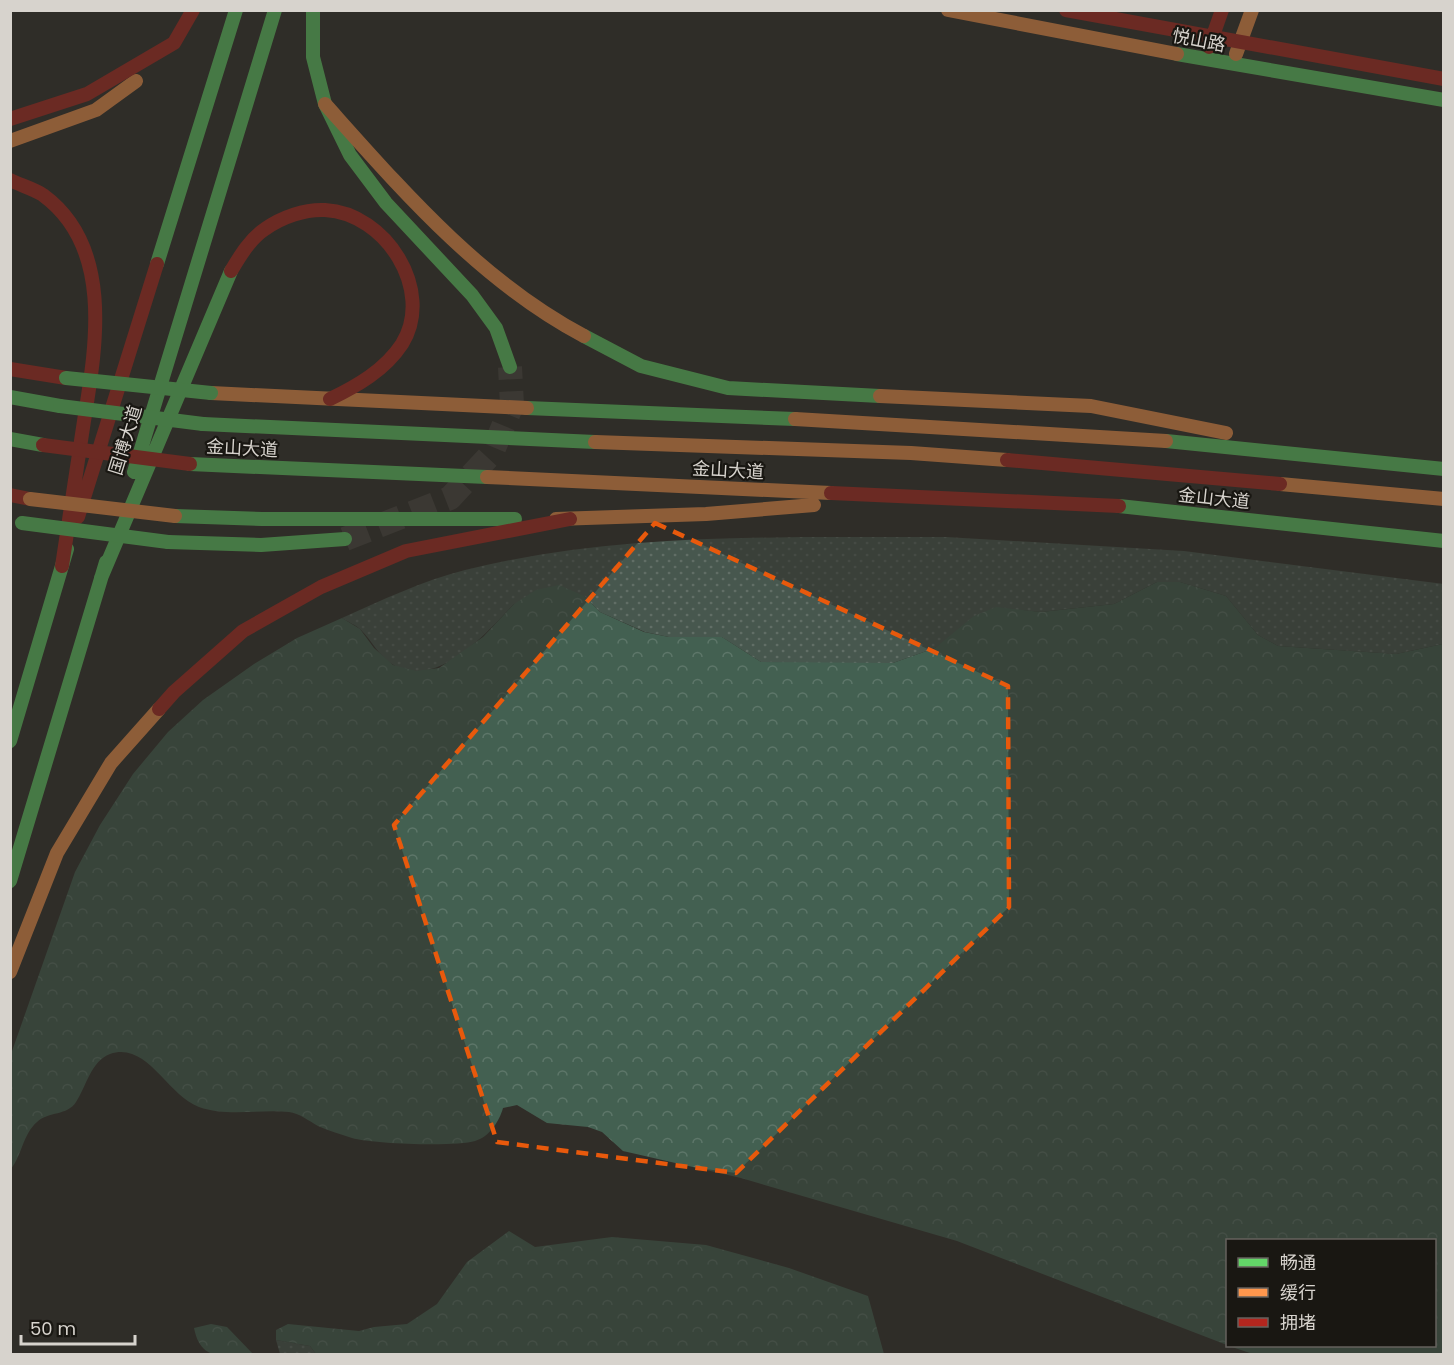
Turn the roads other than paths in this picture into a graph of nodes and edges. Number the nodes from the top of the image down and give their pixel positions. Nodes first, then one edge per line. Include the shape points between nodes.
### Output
1 (193, 10) edge
2 (236, 10) edge
3 (275, 10) edge
4 (313, 10) edge
5 (948, 10) edge
6 (1066, 10) edge
7 (1222, 10) edge
8 (1252, 10) edge
9 (1212, 37) junction
10 (1240, 42) junction
11 (174, 43) junction
12 (1205, 60) junction
13 (1232, 65) junction
14 (1443, 79) edge
15 (1443, 100) edge
16 (326, 104) junction
17 (10, 119) edge
18 (10, 141) edge
19 (10, 180) edge
20 (510, 367) tunnel mouth
21 (10, 369) edge
22 (10, 397) edge
23 (328, 400) junction
24 (10, 439) edge
25 (1328, 454) junction
26 (1443, 469) edge
27 (10, 495) edge
28 (909, 497) junction
29 (1443, 499) edge
30 (570, 519) junction
31 (16, 522) edge
32 (345, 538) tunnel mouth
33 (1443, 541) edge
34 (62, 566) junction
35 (101, 578) junction
36 (10, 741) edge
37 (10, 881) edge
38 (10, 972) edge

1 - 11 main road
2 - 34 main road, 国博大道
3 - 35 main road, 国博大道
4 - 16 main road via 313,57
5 - 12 main road, 悦山路
6 - 9 main road, 悦山路
7 - 9 main road
8 - 10 main road
9 - 10 main road, 悦山路
9 - 12 main road
10 - 13 main road
10 - 14 main road, 悦山路
11 - 17 main road via 87,94
11 - 18 main road via 136,81 96,110
12 - 13 main road, 悦山路
13 - 15 main road, 悦山路
16 - 20 main road via 350,155 386,203 472,295 490,320
16 - 25 main road via 417,207 497,278 563,325 641,366 728,388 1091,406
19 - 34 main road via 43,195 70,223 88,260 96,303 95,351
21 - 23 main road, bridge via 211,393
22 - 29 main road, 金山大道, bridge via 203,423 911,453
23 - 25 main road via 899,424
23 - 35 main road via 362,383 389,360 407,333 413,308 409,278 392,245 364,221 333,210 294,214 264,230 245,249 226,279
24 - 28 main road, 金山大道, bridge via 190,464
25 - 26 main road
27 - 30 main road, bridge via 175,516
28 - 30 main road via 706,514
28 - 33 main road, 金山大道 via 1122,506
30 - 38 main road via 406,551 321,587 243,631 174,692 111,763 57,853
31 - 32 main road, bridge via 168,542 261,545
34 - 36 main road, 国博大道
35 - 37 main road, 国博大道

